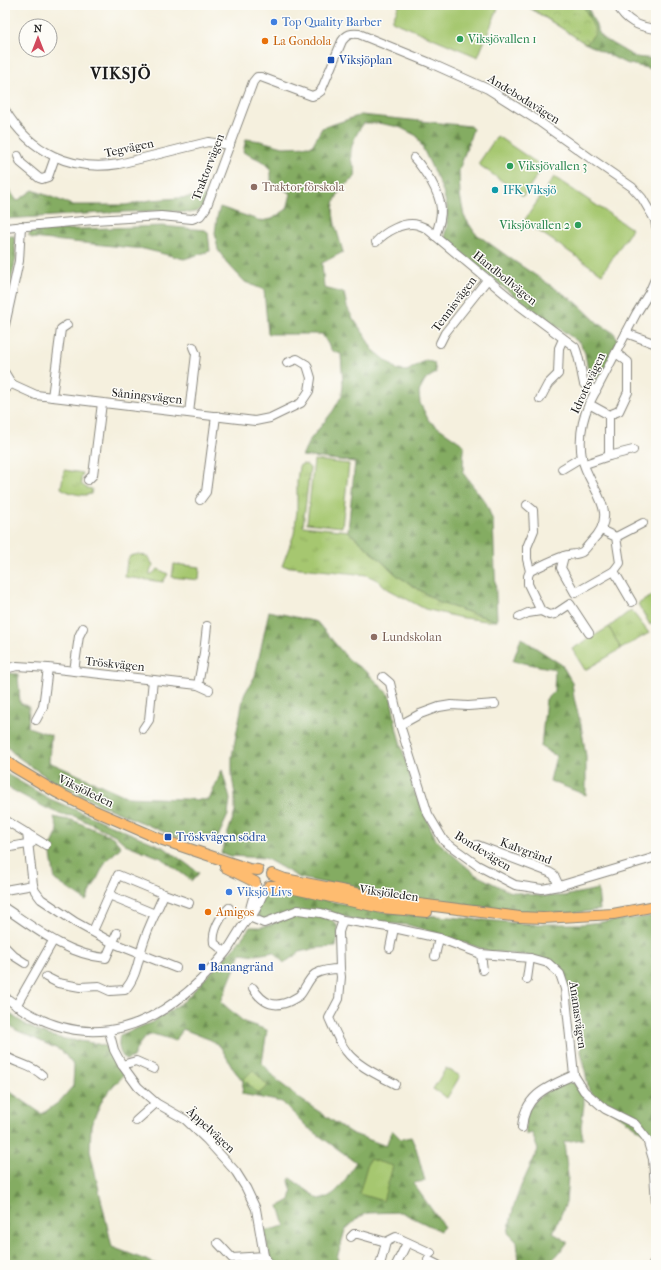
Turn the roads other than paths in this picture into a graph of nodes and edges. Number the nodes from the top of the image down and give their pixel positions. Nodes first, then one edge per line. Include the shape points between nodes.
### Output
1 (617, 5) edge
2 (656, 29) edge
3 (356, 34) joint
4 (5, 110) edge
5 (230, 144) junction
6 (18, 156) dead end
7 (55, 157) junction
8 (414, 158) dead end
9 (656, 222) edge
10 (21, 226) junction
11 (6, 228) edge
12 (435, 236) junction
13 (376, 242) dead end
14 (656, 277) edge
15 (487, 280) junction
16 (5, 325) edge
17 (67, 325) dead end
18 (626, 333) junction
19 (563, 339) junction
20 (440, 343) dead end
21 (656, 344) edge
22 (193, 347) dead end
23 (616, 353) junction
24 (287, 363) dead end
25 (5, 373) edge
26 (8, 386) edge
27 (596, 391) junction
28 (52, 397) junction
29 (540, 399) dead end
30 (102, 403) junction
31 (589, 404) junction
32 (189, 413) junction
33 (608, 415) junction
34 (216, 416) junction
35 (633, 450) dead end
36 (609, 456) junction
37 (583, 461) junction
38 (562, 469) dead end
39 (88, 480) dead end
40 (200, 500) dead end
41 (527, 504) dead end
42 (643, 523) dead end
43 (601, 530) junction
44 (616, 537) junction
45 (564, 556) junction
46 (530, 571) junction
47 (614, 571) junction
48 (575, 593) junction
49 (632, 602) dead end
50 (570, 604) junction
51 (541, 611) junction
52 (519, 617) dead end
53 (208, 626) dead end
54 (84, 628) dead end
55 (589, 633) dead end
56 (48, 668) junction
57 (5, 669) edge
58 (74, 671) junction
59 (383, 677) dead end
60 (153, 680) junction
61 (198, 685) junction
62 (209, 690) dead end
63 (495, 704) dead end
64 (36, 720) dead end
65 (400, 724) junction
66 (143, 729) dead end
67 (5, 759) edge
68 (5, 820) edge
69 (27, 833) junction
70 (28, 844) junction
71 (477, 845) dead end
72 (5, 848) edge
73 (183, 848) junction
74 (656, 857) edge
75 (258, 870) junction
76 (272, 874) junction
77 (256, 883) junction
78 (33, 885) junction
79 (268, 886) junction
80 (559, 886) junction
81 (5, 890) edge
82 (164, 894) junction
83 (109, 895) junction
84 (189, 903) dead end
85 (656, 906) edge
86 (5, 908) edge
87 (229, 908) dead end
88 (155, 914) junction
89 (507, 916) junction
90 (249, 917) junction
91 (343, 920) junction
92 (394, 928) junction
93 (93, 931) junction
94 (117, 933) dead end
95 (439, 938) junction
96 (53, 941) junction
97 (113, 942) junction
98 (5, 947) edge
99 (390, 948) dead end
100 (225, 952) junction
101 (141, 954) junction
102 (481, 954) junction
103 (435, 956) dead end
104 (530, 958) junction
105 (25, 963) dead end
106 (176, 968) dead end
107 (340, 969) junction
108 (483, 970) dead end
109 (46, 977) dead end
110 (527, 979) dead end
111 (253, 988) dead end
112 (5, 997) edge
113 (16, 1006) junction
114 (109, 1031) junction
115 (5, 1056) edge
116 (122, 1064) junction
117 (154, 1069) dead end
118 (42, 1075) dead end
119 (574, 1075) junction
120 (395, 1084) dead end
121 (156, 1102) junction
122 (136, 1121) dead end
123 (522, 1128) dead end
124 (656, 1204) edge
125 (351, 1237) dead end
126 (386, 1242) junction
127 (407, 1242) junction
128 (218, 1243) dead end
129 (264, 1256) junction
130 (656, 1258) edge
131 (270, 1265) edge
132 (380, 1265) edge
133 (396, 1265) edge
134 (438, 1265) edge
135 (653, 1265) edge

1 - 2 street via 631,22
3 - 5 street, Traktorvägen via 345,36 321,91 317,94 312,96 296,92 268,79 257,78 253,82
3 - 9 street, Andebodavägen via 430,63 500,96 632,187 642,198
4 - 7 street, Tegvägen via 33,145
5 - 7 street, Tegvägen via 208,142 110,166 83,165
5 - 10 street, Traktorvägen via 206,208 196,218 161,216
6 - 7 street via 21,163 42,179 48,176
8 - 12 street via 429,178 440,202 440,223
10 - 11 street, Traktorvägen
10 - 16 street via 19,261
12 - 13 street, Handbollvägen via 417,224 407,224 388,231
12 - 15 street, Handbollvägen
14 - 18 street, Idrottsvägen
15 - 19 street, Handbollvägen
15 - 20 street, Tennisvägen via 445,332
17 - 28 street via 60,328
18 - 21 street
18 - 23 street, Idrottsvägen
19 - 27 street, Handbollvägen via 575,347 580,358 584,384
19 - 29 street via 559,348 558,374 548,384
22 - 32 street, Såningsvägen via 196,354
23 - 27 street, Idrottsvägen
23 - 33 street via 628,362 628,392 619,411
24 - 34 street, Såningsvägen via 296,359 307,365 311,378 309,392 301,403 270,418 256,421
25 - 26 street, Såningsvägen
26 - 28 street, Såningsvägen
27 - 31 street, Idrottsvägen
28 - 30 street, Såningsvägen
30 - 32 street, Såningsvägen
30 - 39 street, Såningsvägen via 93,476
31 - 33 street
31 - 37 street, Idrottsvägen via 583,423
32 - 34 street, Såningsvägen
33 - 36 street
34 - 40 street via 206,492
35 - 36 street
36 - 37 street
37 - 38 street
37 - 43 street, Idrottsvägen via 604,513
41 - 46 street via 533,510 534,516 534,530 527,547
42 - 44 street
43 - 44 street
43 - 45 street via 582,552
44 - 47 street via 620,563
45 - 46 street
45 - 48 street via 561,568
46 - 51 street via 528,584
47 - 48 street
47 - 49 street
48 - 50 street via 570,597
50 - 51 street via 555,614 549,615
50 - 55 street
51 - 52 street
53 - 61 street
54 - 58 street, Tröskvägen via 79,636
56 - 57 street, Tröskvägen via 17,666
56 - 58 street, Tröskvägen
56 - 64 street via 43,707
58 - 60 street, Tröskvägen
59 - 65 street, Bondevägen via 390,683
60 - 61 street, Tröskvägen
60 - 66 street, Tröskvägen via 149,720
61 - 62 street, Tröskvägen
63 - 65 street via 439,707
65 - 80 street, Bondevägen via 428,814 444,841 477,865 515,885 542,889
67 - 73 main road, Viksjöleden via 56,792
68 - 69 street
69 - 70 street
69 - 70 street via 42,843
70 - 72 street
70 - 78 street
71 - 80 street, Kalvgränd via 549,872 554,875
73 - 75 main road, Viksjöleden
73 - 77 main road, Viksjöleden
74 - 80 street, Bondevägen
75 - 76 main road via 264,868
75 - 77 main road via 254,876
76 - 79 main road via 273,880
76 - 89 main road, Viksjöleden via 285,880 396,901
77 - 79 main road via 261,887
77 - 90 street
78 - 81 street
78 - 93 street via 41,899
79 - 89 main road, Viksjöleden via 281,886 382,908
79 - 90 street
82 - 83 street via 118,876
82 - 84 street
82 - 88 street
83 - 88 street
83 - 93 street
85 - 89 main road, Viksjöleden via 578,917
86 - 96 street
87 - 100 street via 223,914 213,937 214,943
88 - 101 street
90 - 91 street, Ananasvägen via 264,923 298,910 321,913
90 - 100 street
91 - 92 street, Ananasvägen
91 - 107 street via 339,932
92 - 95 street, Ananasvägen
92 - 99 street
93 - 97 street
94 - 97 street
95 - 102 street, Ananasvägen
95 - 103 street
96 - 97 street via 94,957 106,958
96 - 113 street
97 - 101 street
98 - 105 street
100 - 114 street via 179,1000 158,1014
101 - 106 street
101 - 109 street via 130,985 125,990 110,991 99,986 80,987 58,983
102 - 104 street, Ananasvägen
102 - 108 street
104 - 110 street
104 - 119 street, Ananasvägen via 548,963 560,974 565,989
107 - 111 street via 314,975 300,995 285,1004 266,1002
107 - 120 street via 339,999 330,1018 340,1042 347,1053 365,1067
112 - 113 street
113 - 114 street via 38,1018 67,1028
114 - 116 street, Äppelvägen via 114,1050
115 - 118 street via 36,1069
116 - 117 street via 136,1061
116 - 121 street, Äppelvägen via 138,1087
119 - 123 street via 546,1087 529,1103 522,1120
119 - 124 street, Ananasvägen via 584,1091 605,1109 635,1124 647,1139 653,1159
121 - 122 street
121 - 129 street, Äppelvägen via 186,1120 236,1172 256,1209
125 - 126 street via 358,1234
126 - 127 street via 396,1237
126 - 132 street
127 - 133 street
127 - 134 street
128 - 129 street via 232,1258
129 - 131 street, Äppelvägen
130 - 135 street

